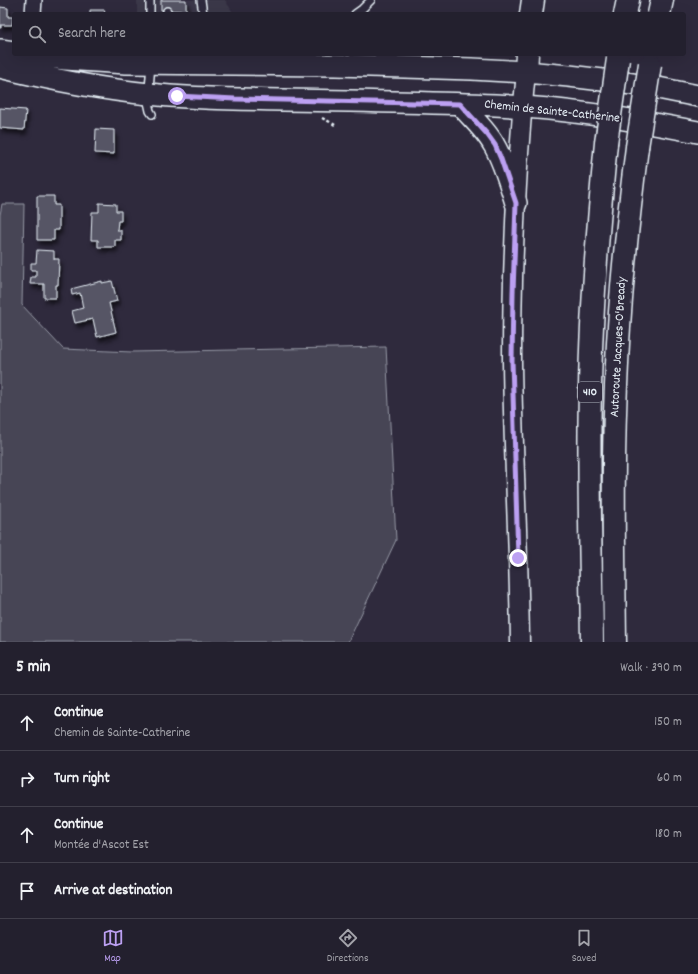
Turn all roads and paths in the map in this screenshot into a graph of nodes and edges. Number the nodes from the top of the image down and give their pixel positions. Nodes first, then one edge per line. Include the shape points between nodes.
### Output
1 (34, 0) edge
2 (150, 0) edge
3 (201, 0) edge
4 (371, 0) edge
5 (533, 0) edge
6 (628, 0) edge
7 (662, 0) edge
8 (33, 12) edge
9 (150, 12) edge
10 (203, 12) edge
11 (358, 12) edge
12 (531, 12) edge
13 (625, 12) edge
14 (659, 12) edge
15 (0, 50) edge
16 (12, 52) edge
17 (44, 56) edge
18 (618, 57) edge
19 (151, 59) edge
20 (650, 59) edge
21 (526, 63) edge
22 (0, 67) edge
23 (698, 96) edge
24 (151, 104) junction
25 (460, 104) junction
26 (522, 107) junction
27 (698, 132) edge
28 (516, 203) junction
29 (520, 642) edge
30 (592, 642) edge
31 (615, 642) edge

1 - 8 street
2 - 9 lane
3 - 10 lane
4 - 11 lane
5 - 12 highway
6 - 13 highway
7 - 14 highway
15 - 16 main road
17 - 19 main road via 88,61
18 - 30 highway, Autoroute Jacques-O'Bready / 410, bridge via 606,142 592,312
19 - 21 main road via 472,69
19 - 24 lane
20 - 31 highway, Autoroute Jacques-O'Bready / 410, bridge via 627,225 616,382 613,501
21 - 23 main road via 569,76
21 - 26 street
22 - 24 main road, Chemin de Sainte-Catherine via 75,83
24 - 25 main road, Chemin de Sainte-Catherine via 229,99
25 - 26 main road, Chemin de Sainte-Catherine
25 - 28 main road via 495,145
26 - 27 main road, Chemin de Sainte-Catherine via 610,117
26 - 28 street
28 - 29 street via 512,361

